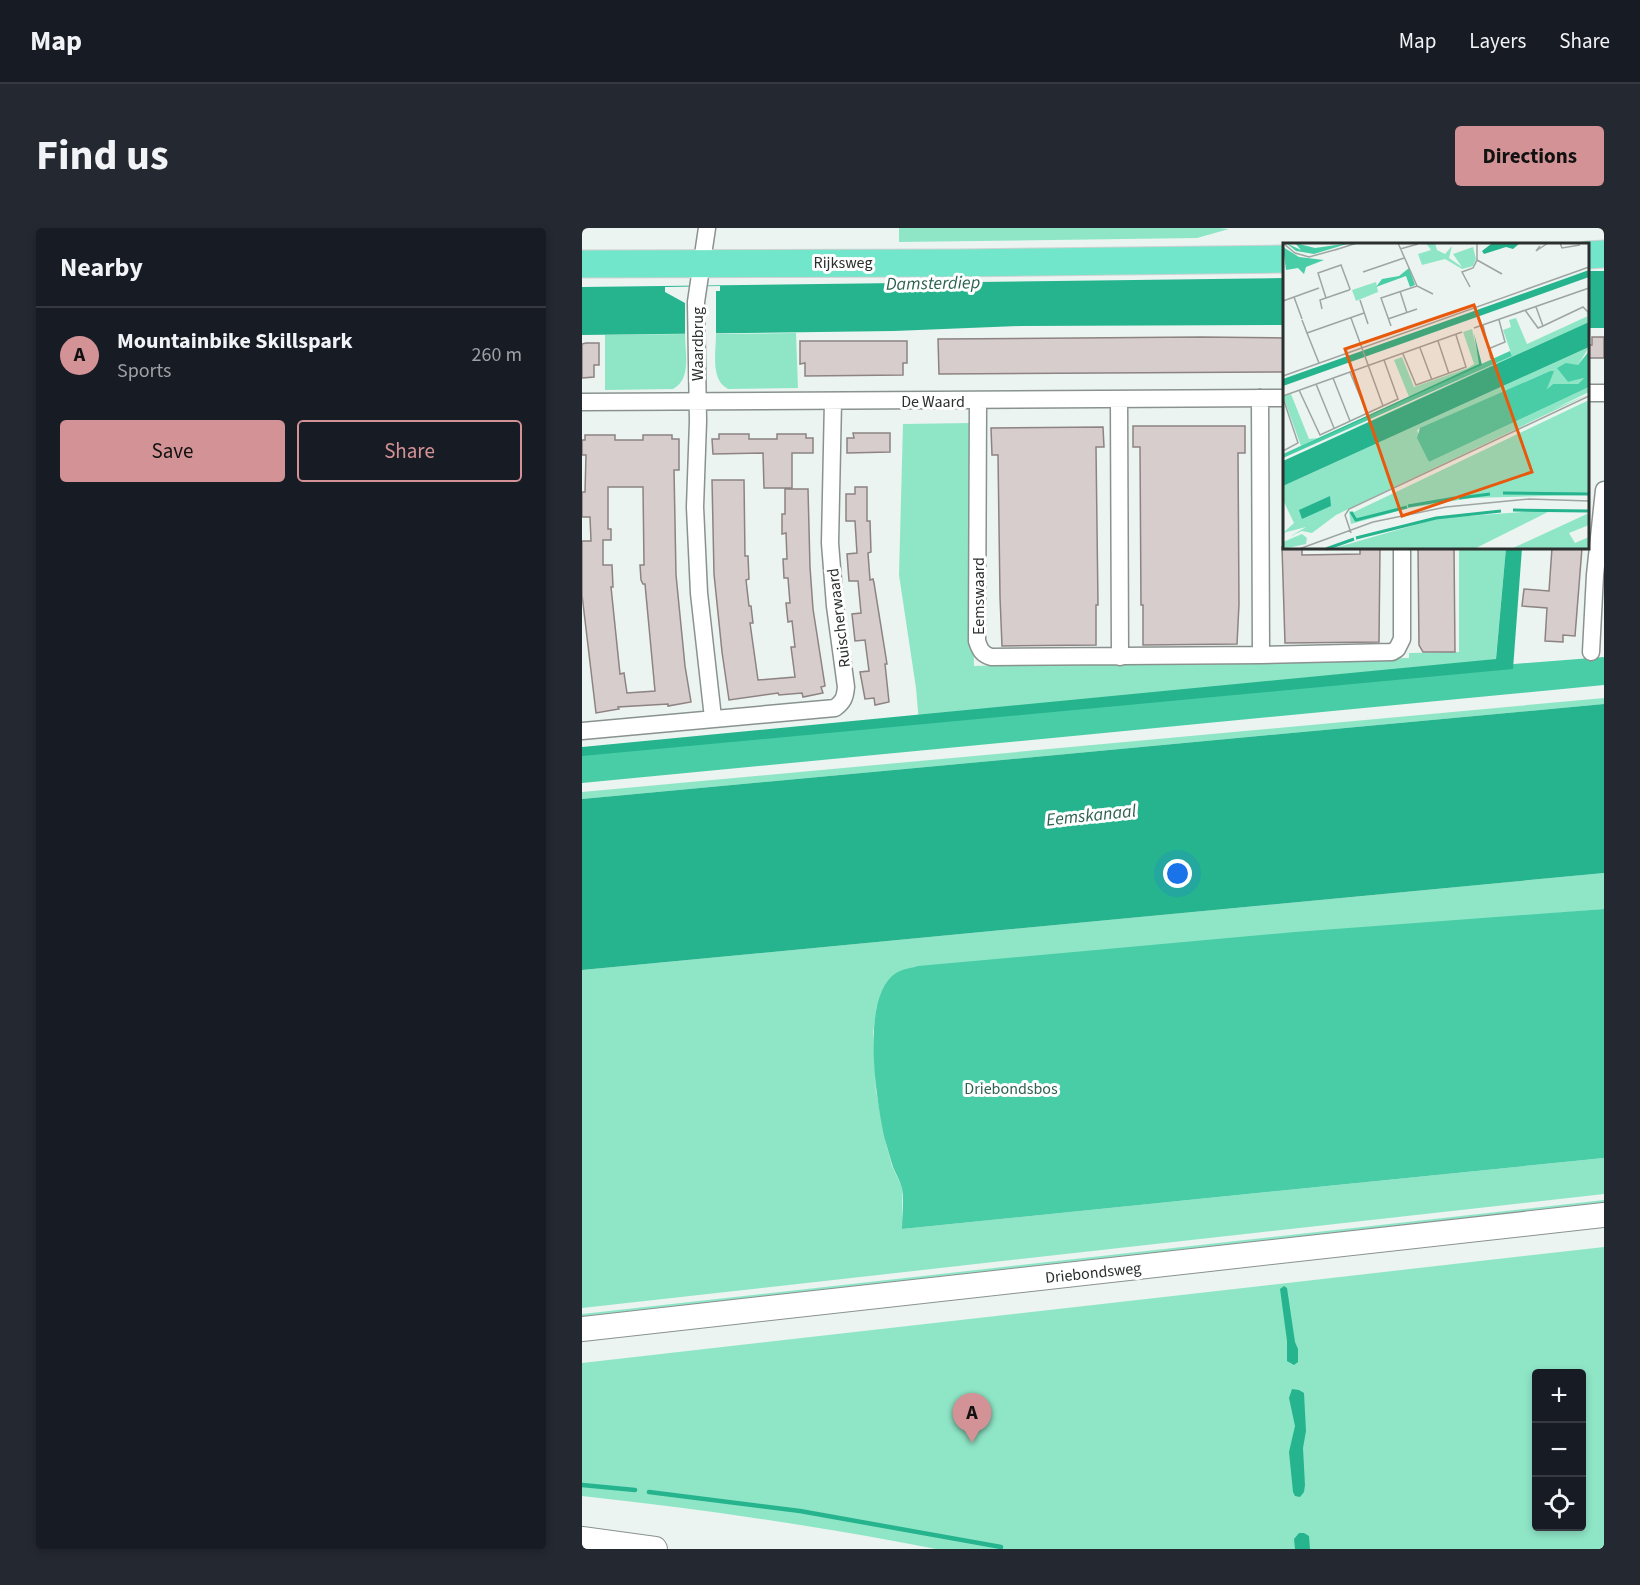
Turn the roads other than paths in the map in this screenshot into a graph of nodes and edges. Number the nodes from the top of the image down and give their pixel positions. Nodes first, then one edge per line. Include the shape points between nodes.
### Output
1 (704, 254) edge
2 (1604, 254) edge
3 (1589, 255) edge
4 (1283, 259) edge
5 (582, 264) edge
6 (1260, 398) junction
7 (1283, 398) edge
8 (1119, 399) junction
9 (978, 400) junction
10 (698, 401) junction
11 (833, 401) junction
12 (582, 402) edge
13 (1604, 490) edge
14 (1402, 549) edge
15 (1600, 575) edge
16 (1591, 652) dead end
17 (1261, 655) junction
18 (1120, 657) junction
19 (714, 718) junction
20 (582, 731) edge
21 (1604, 1215) edge
22 (582, 1329) edge
23 (582, 1539) edge
24 (655, 1549) edge

1 - 4 main road, Rijksweg via 957,263
1 - 5 main road, Rijksweg
1 - 10 street, Waardbrug via 696,302
2 - 3 main road
6 - 7 street, De Waard
6 - 8 street, De Waard
6 - 17 street
8 - 9 street, De Waard
8 - 18 street
9 - 11 street, De Waard
9 - 18 street, Eemswaard via 980,649 999,658
10 - 11 street, De Waard
10 - 12 street, De Waard
10 - 19 street via 695,507 699,593
11 - 19 street, Ruischerwaard via 830,543 846,696 835,708
13 - 15 street
14 - 17 street, Eemswaard via 1402,639 1398,649
15 - 16 street
17 - 18 street, Eemswaard
19 - 20 street, Ruischerwaard
21 - 22 street, Driebondsweg
23 - 24 street

